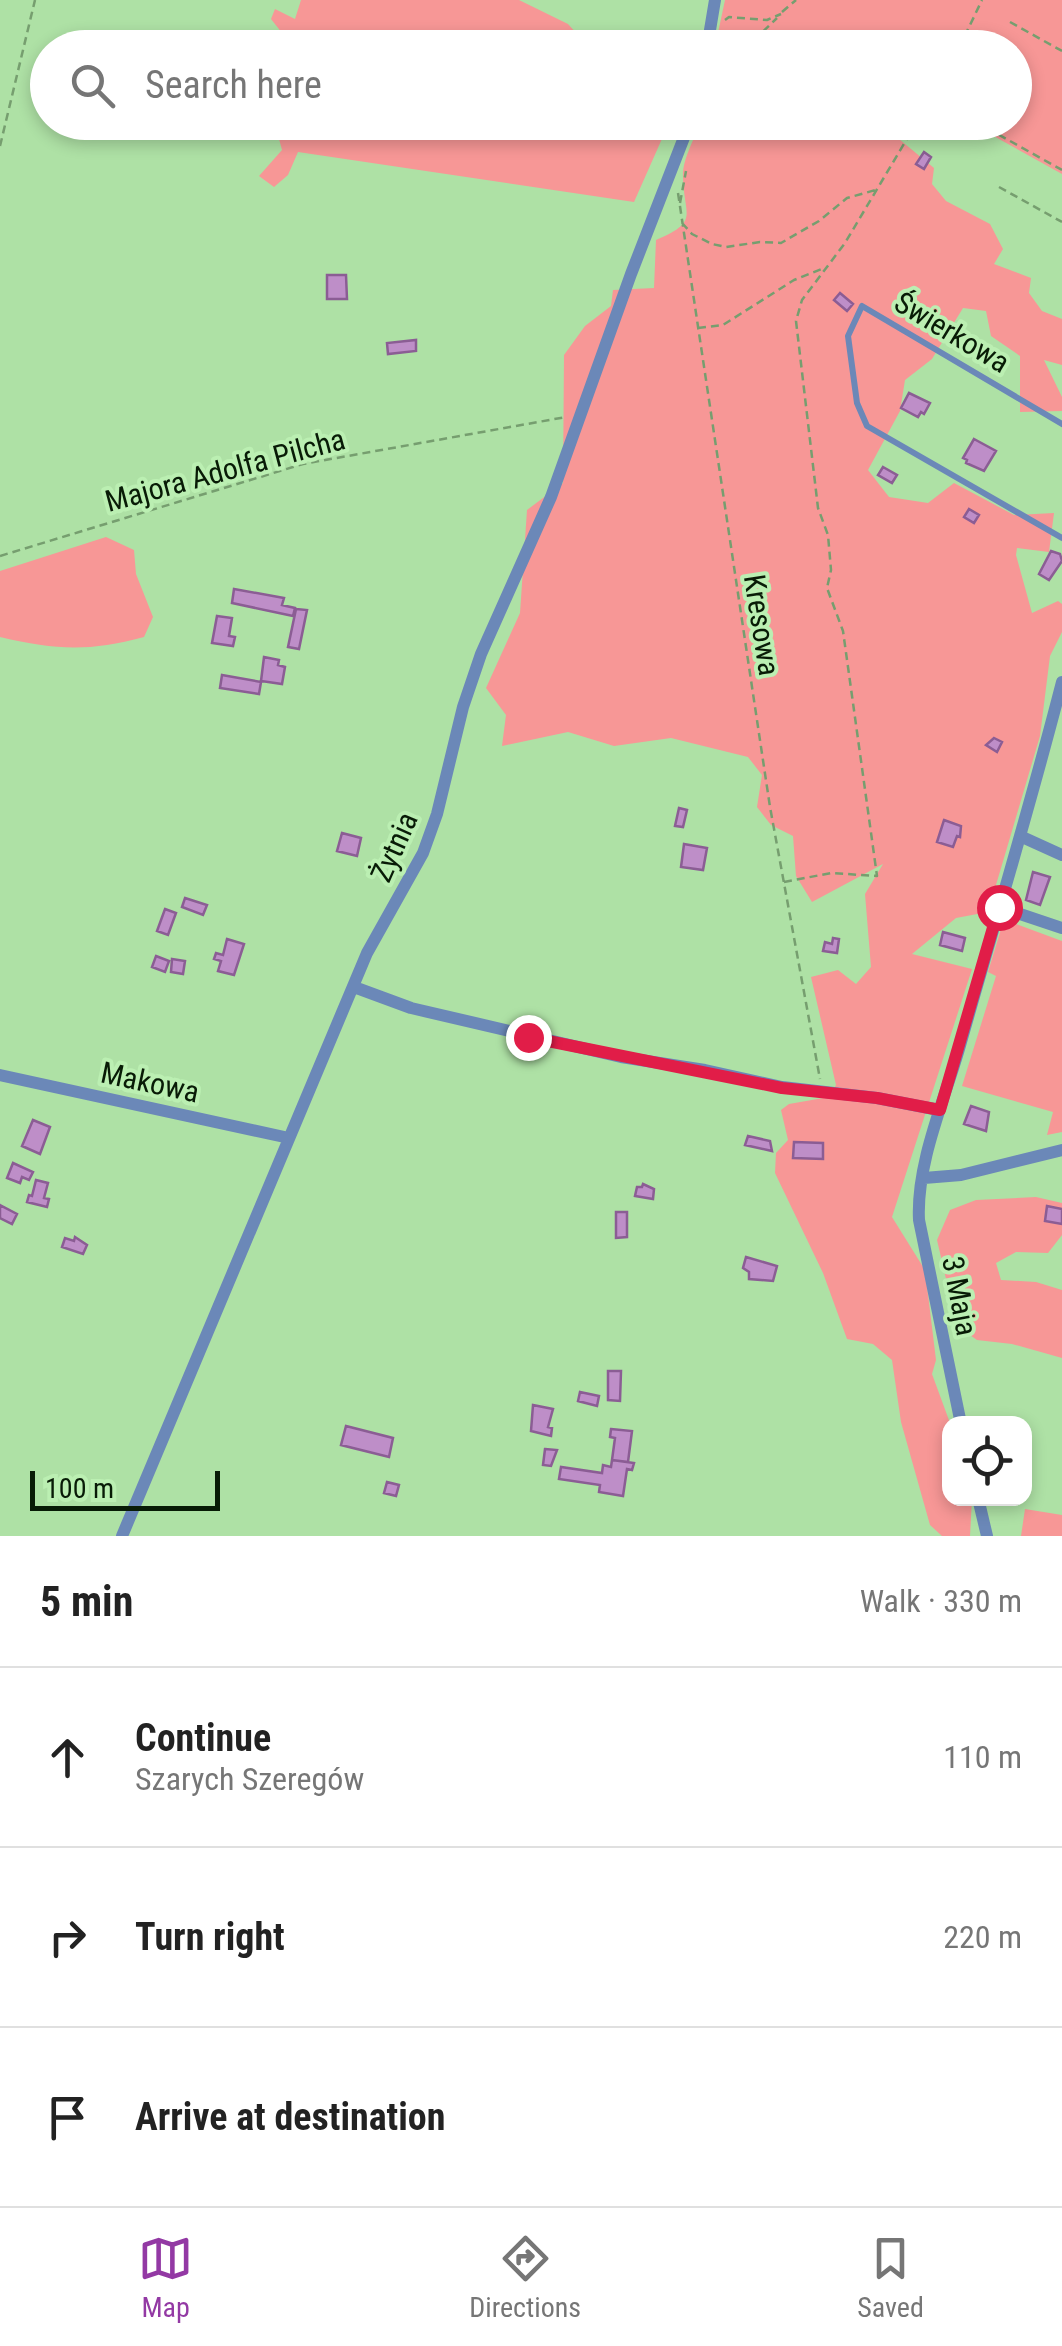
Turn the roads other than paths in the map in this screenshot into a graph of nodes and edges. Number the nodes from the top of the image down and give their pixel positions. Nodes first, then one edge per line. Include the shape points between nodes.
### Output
1 (715, 0) edge
2 (710, 30) edge
3 (686, 140) edge
4 (1062, 424) edge
5 (1062, 538) edge
6 (1062, 682) edge
7 (1020, 836) junction
8 (1062, 856) edge
9 (999, 907) junction
10 (1062, 928) edge
11 (354, 987) junction
12 (0, 1075) edge
13 (940, 1110) junction
14 (289, 1138) junction
15 (1062, 1150) edge
16 (924, 1178) junction
17 (958, 1416) edge
18 (980, 1506) edge
19 (122, 1536) edge
20 (987, 1536) edge

1 - 2 street
3 - 11 street, Żytnia via 551,497 481,654 423,852
4 - 5 lane, Świerkowa via 862,306 848,336 856,403 867,426
6 - 7 street, 3 Maja
7 - 8 street
7 - 9 street, 3 Maja
9 - 10 street
9 - 13 street, 3 Maja
11 - 13 street via 528,1037 782,1088
11 - 14 street, Żytnia
12 - 14 street, Makowa
13 - 16 street, 3 Maja
14 - 19 street, Żytnia
15 - 16 street
16 - 17 street, 3 Maja via 920,1225
18 - 20 street

